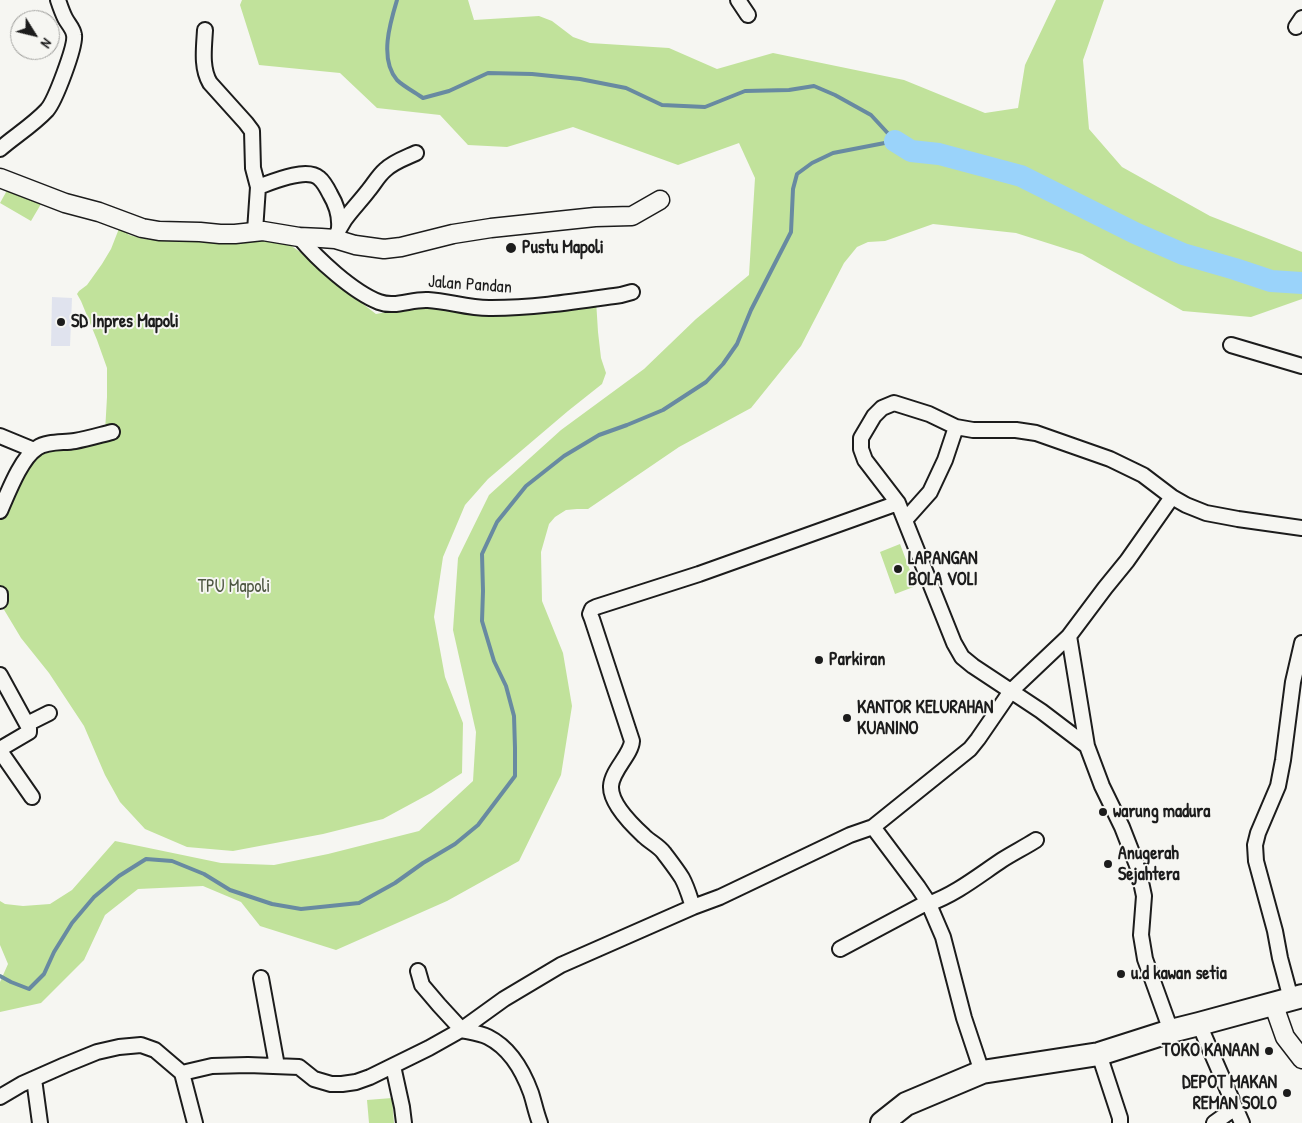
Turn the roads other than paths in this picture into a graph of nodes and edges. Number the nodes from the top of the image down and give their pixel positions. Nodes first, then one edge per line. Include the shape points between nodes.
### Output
1 (58, 0) edge
2 (738, 0) edge
3 (748, 15) dead end
4 (205, 30) dead end
5 (0, 150) edge
6 (416, 153) dead end
7 (0, 178) edge
8 (258, 186) junction
9 (660, 200) dead end
10 (256, 231) junction
11 (337, 233) junction
12 (299, 237) junction
13 (632, 292) dead end
14 (1231, 345) dead end
15 (1302, 366) edge
16 (956, 427) junction
17 (112, 432) dead end
18 (0, 436) edge
19 (34, 450) junction
20 (1172, 497) junction
21 (898, 503) junction
22 (0, 510) edge
23 (905, 520) junction
24 (1302, 528) edge
25 (0, 594) edge
26 (0, 601) edge
27 (1069, 636) junction
28 (1302, 643) edge
29 (0, 675) edge
30 (1011, 692) junction
31 (49, 713) dead end
32 (27, 724) junction
33 (1087, 746) junction
34 (0, 750) edge
35 (32, 796) dead end
36 (873, 828) junction
37 (1036, 840) dead end
38 (928, 903) junction
39 (694, 907) junction
40 (840, 949) dead end
41 (418, 971) dead end
42 (261, 978) dead end
43 (1289, 999) edge
44 (1199, 1024) junction
45 (462, 1030) junction
46 (1170, 1030) junction
47 (1099, 1054) junction
48 (1302, 1059) edge
49 (277, 1066) junction
50 (393, 1066) junction
51 (182, 1072) junction
52 (982, 1072) junction
53 (34, 1079) junction
54 (0, 1097) edge
55 (1235, 1108) junction
56 (40, 1123) edge
57 (195, 1123) edge
58 (404, 1123) edge
59 (540, 1123) edge
60 (882, 1123) edge
61 (1120, 1123) edge
62 (1214, 1123) edge
63 (1242, 1123) edge

1 - 5 street via 74,35 66,66 48,109
2 - 3 street
4 - 8 street via 206,76 252,131 253,168
6 - 11 street via 386,168
7 - 10 street via 142,228 220,234
8 - 10 street
8 - 11 street via 308,173 315,175 334,200 340,222
9 - 11 street via 632,216 491,228 384,249 355,245
10 - 12 street
11 - 12 street via 321,238
12 - 13 street, Jalan Pandan via 353,288 380,303 393,305 428,300 491,308 535,306
14 - 15 street
16 - 20 street via 1016,430 1074,446 1143,476
16 - 21 street via 894,403 874,416 861,438 861,449 865,460
16 - 23 street via 930,492
17 - 19 street via 73,442 44,444
18 - 19 street
19 - 22 street via 19,471
20 - 24 street via 1206,513
20 - 27 street
21 - 23 street
21 - 39 street via 592,610 590,614 632,741 611,785 612,797 632,824 662,851 682,880
23 - 30 street via 962,656
25 - 26 street
27 - 30 street
27 - 33 street
28 - 43 street via 1278,786 1255,845
29 - 32 street
30 - 33 street
30 - 36 street via 970,749
31 - 32 street
32 - 34 street via 29,732
33 - 46 street via 1138,868 1144,896 1141,935 1144,951
34 - 35 street
36 - 38 street
36 - 39 street via 850,835
37 - 38 street via 958,890
38 - 40 street
38 - 52 street via 943,937
39 - 45 street via 561,966 504,999
41 - 45 street via 422,985
42 - 49 street
43 - 44 main road
43 - 48 street via 1285,1038
44 - 46 main road
44 - 55 street
45 - 50 street
45 - 59 street via 488,1037 514,1060 530,1092
46 - 47 main road
47 - 52 main road
47 - 61 street
49 - 50 street via 299,1067 318,1081 342,1084 356,1082
49 - 51 street via 212,1066
50 - 58 street
51 - 53 street via 155,1050 141,1045 98,1052
51 - 57 street
52 - 60 main road via 906,1104
53 - 54 street
53 - 56 street
55 - 62 street
55 - 63 street

